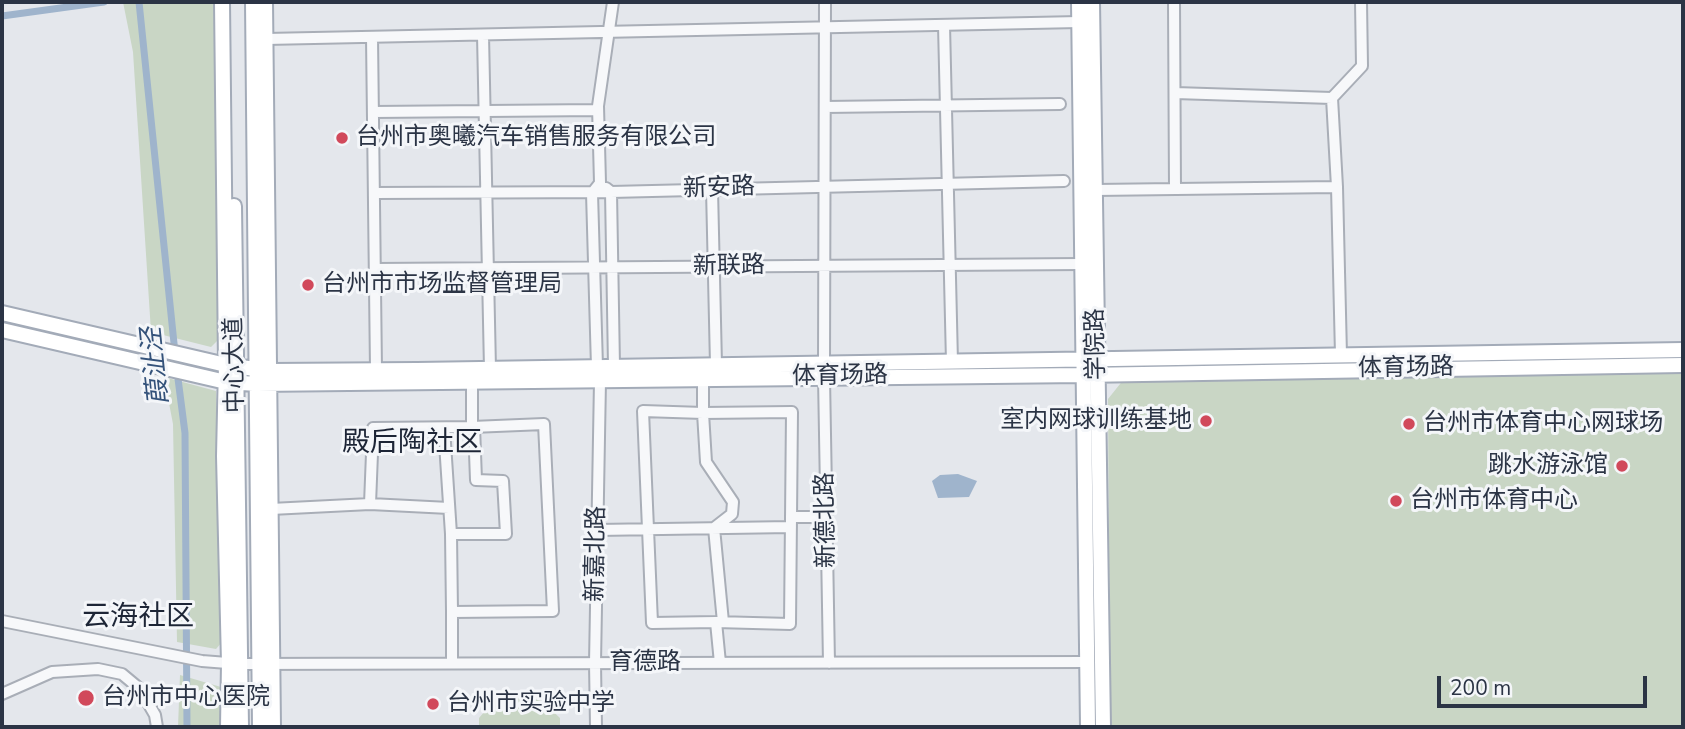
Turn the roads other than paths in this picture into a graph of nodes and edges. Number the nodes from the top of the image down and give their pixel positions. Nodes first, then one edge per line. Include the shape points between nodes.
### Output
1 (222, 2) edge
2 (231, 2) edge
3 (253, 2) edge
4 (265, 2) edge
5 (613, 2) edge
6 (825, 2) edge
7 (1079, 2) edge
8 (1092, 2) edge
9 (1174, 2) edge
10 (1361, 2) edge
11 (1079, 22) junction
12 (944, 25) junction
13 (825, 28) junction
14 (609, 32) junction
15 (483, 35) junction
16 (372, 37) junction
17 (266, 39) junction
18 (255, 59) junction
19 (232, 69) junction
20 (223, 85) junction
21 (267, 86) junction
22 (1175, 93) junction
23 (1332, 98) junction
24 (1060, 104) dead end
25 (946, 106) junction
26 (825, 107) junction
27 (598, 110) junction
28 (485, 111) junction
29 (373, 112) junction
30 (1064, 181) dead end
31 (600, 183) junction
32 (948, 183) junction
33 (825, 185) junction
34 (1337, 187) junction
35 (712, 189) junction
36 (1175, 189) junction
37 (1095, 190) junction
38 (487, 192) junction
39 (592, 192) junction
40 (611, 192) junction
41 (374, 193) junction
42 (225, 206) junction
43 (269, 211) junction
44 (257, 223) junction
45 (234, 226) junction
46 (1082, 264) junction
47 (824, 265) junction
48 (950, 265) junction
49 (714, 267) junction
50 (594, 268) junction
51 (612, 268) junction
52 (375, 269) junction
53 (488, 269) junction
54 (2, 313) edge
55 (2, 330) edge
56 (1683, 350) edge
57 (1341, 355) junction
58 (951, 362) junction
59 (716, 365) junction
60 (1683, 365) edge
61 (231, 366) junction
62 (614, 366) junction
63 (1090, 367) junction
64 (490, 369) junction
65 (376, 370) junction
66 (824, 371) junction
67 (598, 374) junction
68 (264, 377) junction
69 (703, 379) junction
70 (231, 382) junction
71 (472, 382) junction
72 (703, 412) junction
73 (473, 427) junction
74 (444, 428) junction
75 (370, 504) junction
76 (449, 508) junction
77 (225, 511) junction
78 (264, 511) junction
79 (827, 517) junction
80 (791, 522) junction
81 (648, 528) junction
82 (714, 528) junction
83 (597, 530) junction
84 (238, 532) junction
85 (451, 534) junction
86 (452, 612) junction
87 (2, 621) edge
88 (719, 622) junction
89 (1087, 662) junction
90 (265, 663) junction
91 (452, 663) junction
92 (595, 663) junction
93 (720, 663) junction
94 (829, 663) junction
95 (235, 664) junction
96 (2, 694) edge
97 (157, 727) edge
98 (228, 727) edge
99 (241, 727) edge
100 (260, 727) edge
101 (273, 727) edge
102 (596, 727) edge
103 (1088, 727) edge
104 (1103, 727) edge

1 - 20 main road
2 - 19 main road, 中心大道
3 - 18 main road, 中心大道
4 - 17 main road
5 - 14 street
6 - 13 street, 新德北路
7 - 11 main road, 学院路
8 - 37 main road, 学院路
9 - 22 street
10 - 23 street via 1362,66
11 - 12 street
11 - 46 main road, 学院路
12 - 13 street
12 - 25 street
13 - 14 street
13 - 26 street, 新德北路
14 - 15 street
14 - 27 street
15 - 16 street
15 - 28 street
16 - 17 street
16 - 29 street
17 - 21 main road
18 - 21 main road
18 - 44 main road, 中心大道
19 - 20 main road
19 - 45 main road, 中心大道
20 - 42 main road
21 - 43 main road
22 - 23 street
22 - 36 street
23 - 34 street
24 - 25 street
25 - 26 street
25 - 32 street
26 - 33 street, 新德北路
27 - 28 street
27 - 31 street
28 - 29 street
28 - 38 street
29 - 41 street
30 - 32 street, 新安路
31 - 39 street
31 - 40 street
32 - 33 street, 新安路
32 - 48 street
33 - 35 street, 新安路
33 - 47 street, 新德北路
34 - 36 street
34 - 57 street
35 - 40 street, 新安路
35 - 49 street
36 - 37 street
37 - 63 main road, 学院路
38 - 39 street, 新安路
38 - 41 street, 新安路
38 - 53 street
39 - 40 street, 新安路
39 - 50 street, 新嘉北路
40 - 51 street
41 - 52 street
42 - 45 main road
42 - 61 main road
43 - 44 main road
43 - 68 main road
44 - 68 main road, 中心大道
45 - 61 main road, 中心大道
46 - 48 street, 新联路
46 - 63 main road, 学院路
47 - 48 street, 新联路
47 - 49 street, 新联路
47 - 66 street, 新德北路
48 - 58 street
49 - 51 street, 新联路
49 - 59 street
50 - 51 street, 新联路
50 - 53 street, 新联路
50 - 67 street, 新嘉北路
51 - 62 street
52 - 53 street, 新联路
52 - 65 street
53 - 64 street
54 - 61 main road
55 - 70 main road, 体育场路
56 - 57 main road
57 - 63 main road
58 - 63 main road
58 - 66 main road
59 - 62 main road
59 - 66 main road
60 - 63 main road, 体育场路
61 - 68 main road
61 - 70 main road, 中心大道
62 - 67 main road
63 - 66 main road, 体育场路
63 - 89 main road, 学院路
63 - 104 main road, 学院路
64 - 65 main road
64 - 67 main road
65 - 68 main road
66 - 69 main road, 体育场路
66 - 79 street, 新德北路
67 - 69 main road, 体育场路
67 - 71 main road, 体育场路
67 - 83 street, 新嘉北路
68 - 70 main road, 体育场路
68 - 71 main road, 体育场路
68 - 78 main road
69 - 72 street
70 - 77 main road
70 - 84 main road, 中心大道
71 - 73 street
72 - 80 street via 792,412
72 - 81 street via 643,411
72 - 82 street via 706,462 733,502 732,514
73 - 74 street
73 - 85 street via 476,480 503,481 506,534
73 - 86 street via 544,424 553,611
74 - 75 street via 373,428
74 - 76 street
75 - 76 street
75 - 78 street
76 - 85 street
77 - 84 main road
77 - 95 main road
78 - 90 main road
78 - 90 main road via 271,531
79 - 80 street
79 - 94 street, 新德北路
80 - 82 street
80 - 88 street via 790,624
81 - 82 street
81 - 83 street
81 - 88 street via 652,623
82 - 88 street
83 - 92 street, 新嘉北路
84 - 95 main road, 中心大道
85 - 86 street
86 - 91 street
87 - 95 street, 育德路
88 - 93 street
89 - 94 street, 育德路
89 - 103 main road, 学院路
90 - 91 street, 育德路
90 - 95 street, 育德路
90 - 100 main road
90 - 101 main road
91 - 92 street, 育德路
92 - 93 street, 育德路
92 - 102 street, 新嘉北路
93 - 94 street, 育德路
95 - 98 main road
95 - 99 main road, 中心大道
96 - 97 street via 52,673 98,669 122,674 140,690

